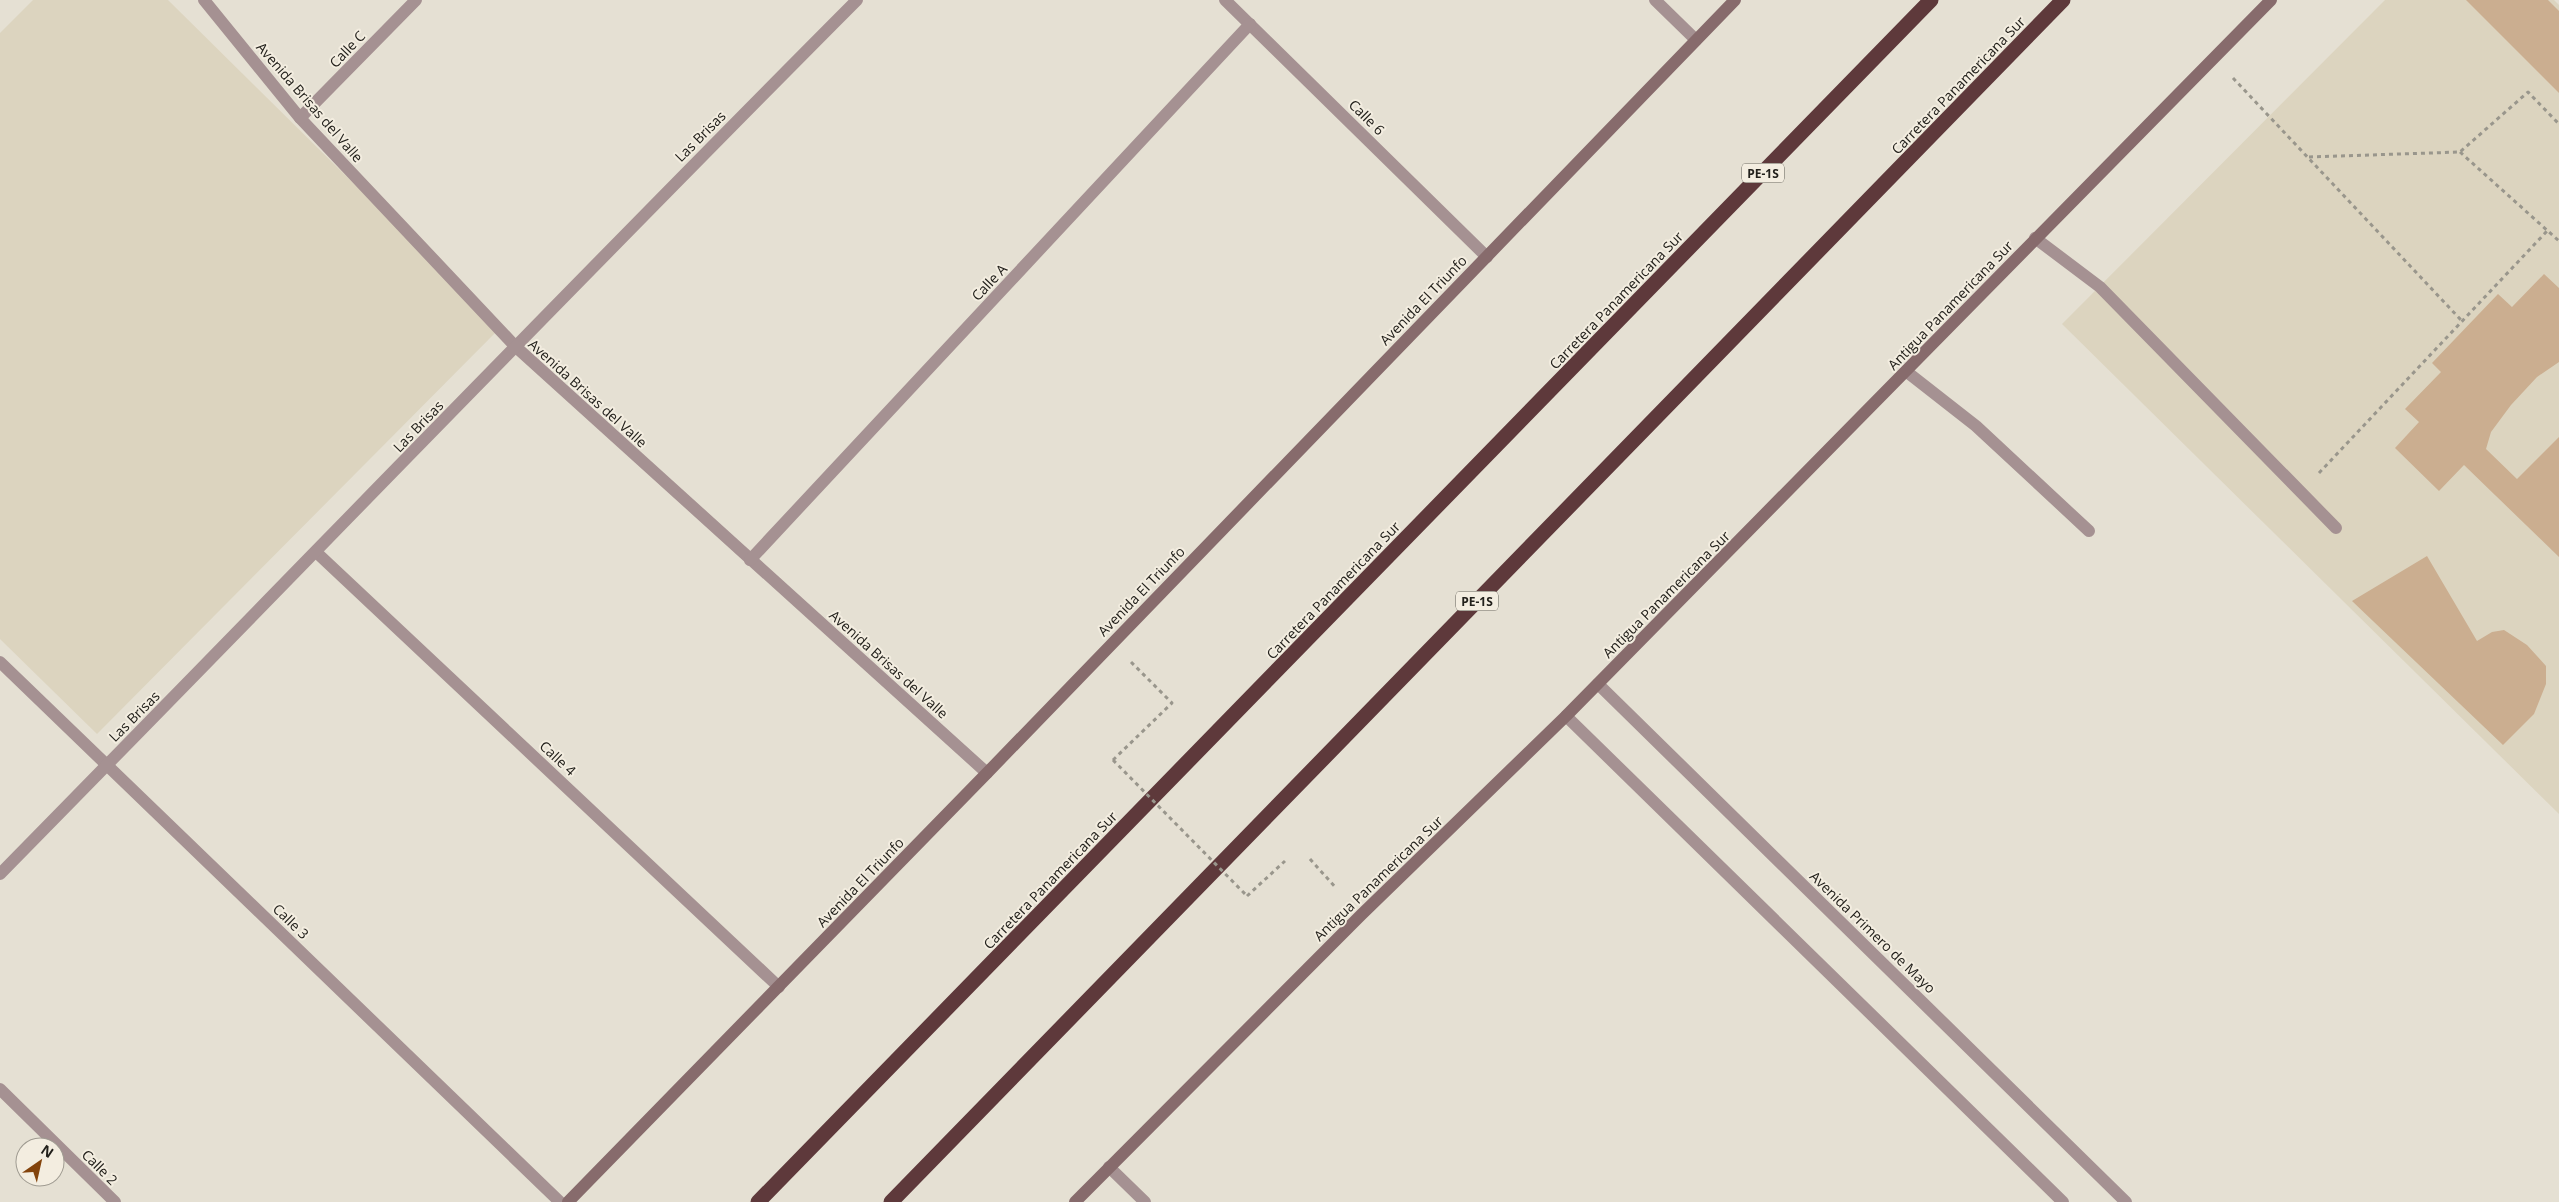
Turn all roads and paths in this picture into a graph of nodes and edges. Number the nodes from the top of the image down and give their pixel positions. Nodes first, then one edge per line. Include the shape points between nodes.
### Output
1 (204, 0) edge
2 (416, 0) edge
3 (857, 0) edge
4 (1225, 0) edge
5 (1655, 0) edge
6 (1735, 0) edge
7 (1931, 0) edge
8 (2063, 0) edge
9 (2271, 0) edge
10 (1250, 24) junction
11 (1696, 40) junction
12 (2213, 58) junction
13 (300, 118) junction
14 (2559, 124) edge
15 (2460, 152) junction
16 (2308, 157) junction
17 (2548, 230) junction
18 (2035, 238) junction
19 (2559, 241) edge
20 (1487, 256) junction
21 (2461, 320) junction
22 (516, 347) junction
23 (1906, 372) junction
24 (2301, 492) junction
25 (2336, 528) dead end
26 (2089, 531) dead end
27 (316, 552) junction
28 (750, 560) junction
29 (0, 662) edge
30 (1134, 666) dead end
31 (1598, 684) junction
32 (1566, 716) junction
33 (107, 765) junction
34 (987, 774) junction
35 (1310, 859) dead end
36 (1286, 861) dead end
37 (0, 874) edge
38 (1336, 888) dead end
39 (779, 986) junction
40 (0, 1089) edge
41 (1109, 1167) junction
42 (114, 1202) edge
43 (560, 1202) edge
44 (568, 1202) edge
45 (758, 1202) edge
46 (891, 1202) edge
47 (1075, 1202) edge
48 (1145, 1202) edge
49 (2063, 1202) edge
50 (2126, 1202) edge

1 - 13 street, Avenida Brisas del Valle
2 - 13 street, Calle C
3 - 22 street, Las Brisas
4 - 10 street, Calle 6
5 - 11 street
6 - 11 main road, Avenida El Triunfo
7 - 45 highway, Carretera Panamericana Sur / PE-1S
8 - 46 highway, Carretera Panamericana Sur / PE-1S
9 - 12 main road, Antigua Panamericana Sur
10 - 20 street, Calle 6
10 - 28 street, Calle A
11 - 20 main road, Avenida El Triunfo
12 - 16 path
12 - 18 main road, Antigua Panamericana Sur
13 - 22 street, Avenida Brisas del Valle
14 - 15 path via 2528,92
15 - 16 path
15 - 17 path
16 - 21 path
17 - 19 path
17 - 21 path
18 - 23 main road, Antigua Panamericana Sur
18 - 24 street via 2100,286
20 - 34 main road, Avenida El Triunfo
21 - 24 path
22 - 27 street, Las Brisas
22 - 28 street, Avenida Brisas del Valle
23 - 26 street via 1976,426
23 - 31 main road, Antigua Panamericana Sur
24 - 25 street
27 - 33 street, Las Brisas
27 - 39 street, Calle 4
28 - 34 street, Avenida Brisas del Valle
29 - 33 street, Calle 3
30 - 36 path, bridge via 1172,703 1113,760 1247,896
31 - 32 main road, Antigua Panamericana Sur
31 - 50 street, Avenida Primero de Mayo
32 - 41 main road, Antigua Panamericana Sur
32 - 49 street
33 - 37 street, Las Brisas
33 - 43 street, Calle 3
34 - 39 main road, Avenida El Triunfo
35 - 38 path
39 - 44 main road, Avenida El Triunfo
40 - 42 street, Calle 2
41 - 47 main road, Antigua Panamericana Sur
41 - 48 street

